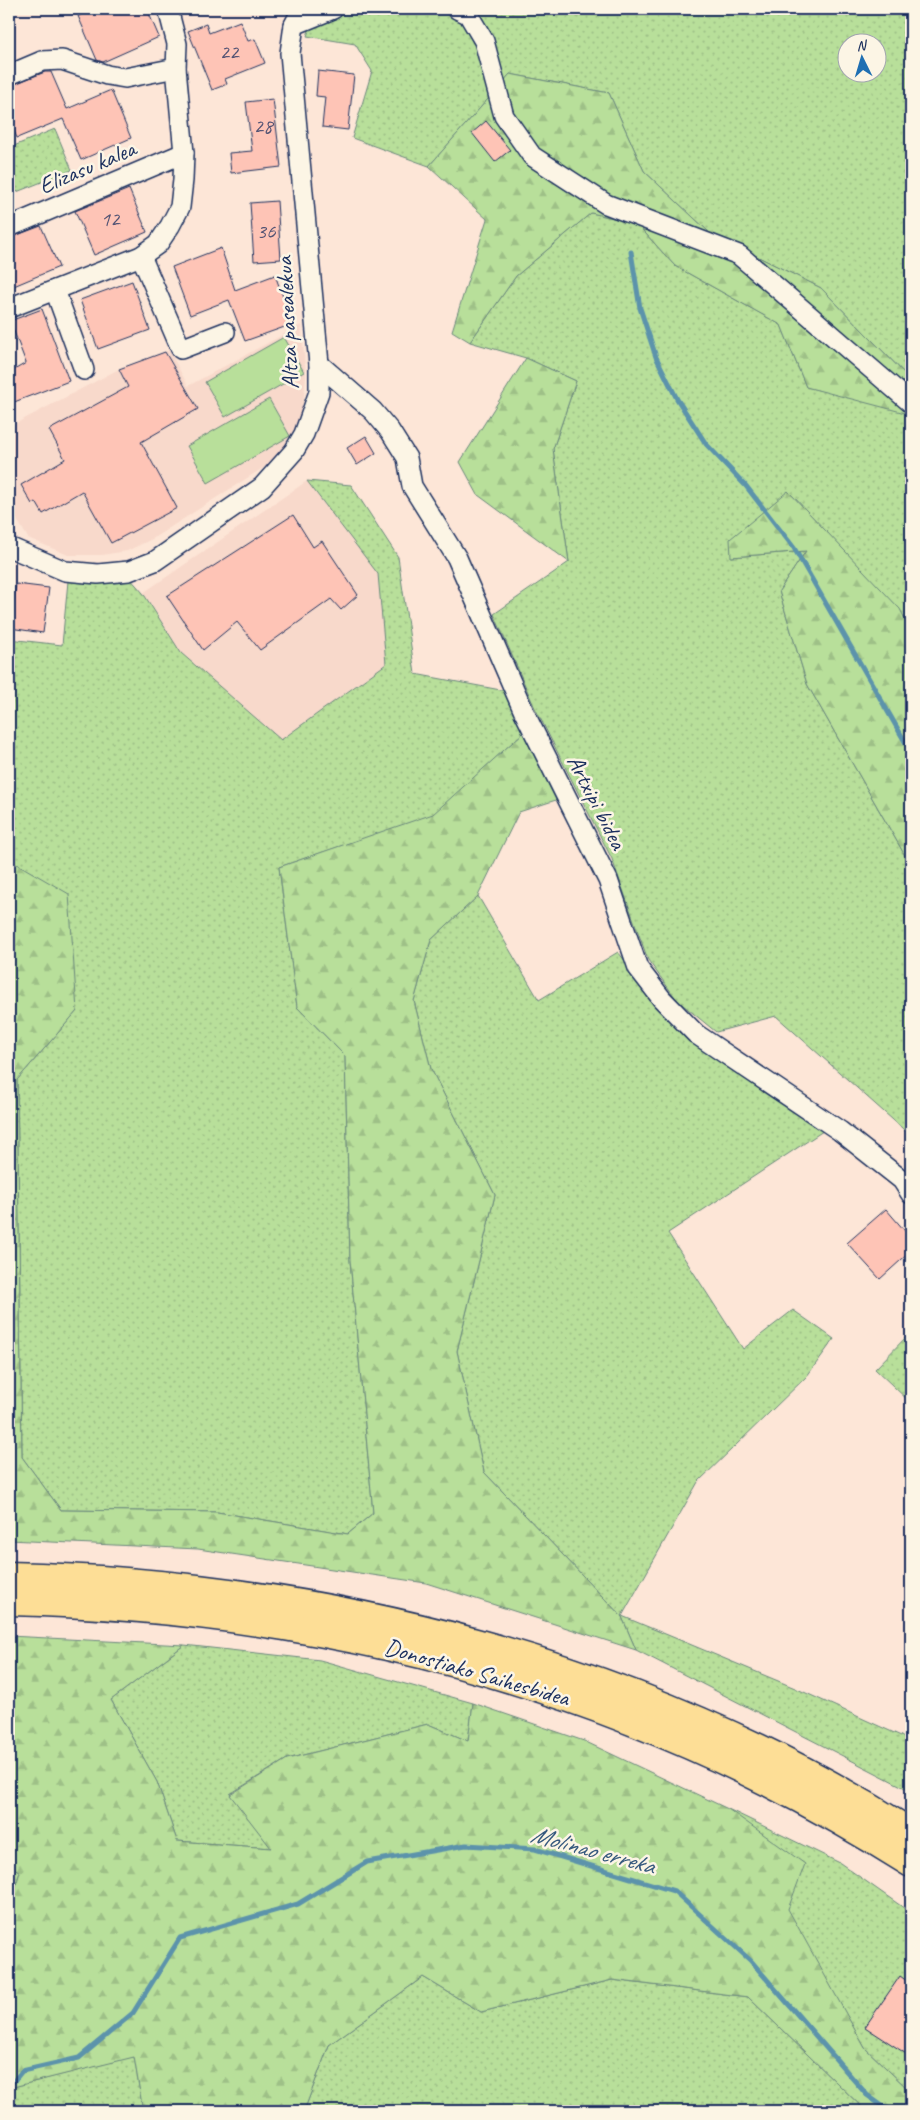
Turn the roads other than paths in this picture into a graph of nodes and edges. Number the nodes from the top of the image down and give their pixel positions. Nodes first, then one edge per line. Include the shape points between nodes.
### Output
1 (168, 9) edge
2 (333, 9) edge
3 (457, 9) edge
4 (298, 17) edge
5 (176, 68) junction
6 (9, 74) edge
7 (184, 153) junction
8 (9, 227) edge
9 (140, 256) junction
10 (55, 290) junction
11 (9, 308) edge
12 (225, 332) dead end
13 (319, 364) junction
14 (84, 370) dead end
15 (911, 403) edge
16 (9, 547) edge
17 (911, 1194) edge
18 (9, 1576) edge
19 (9, 1600) edge
20 (911, 1833) edge
21 (911, 1863) edge

1 - 5 street via 177,44
2 - 4 street
3 - 15 street via 468,14 484,41 504,116 532,156 606,204 739,256
4 - 13 street, Altza pasealekua via 290,53
5 - 6 street via 124,78 62,60 42,61
5 - 7 street
7 - 8 street, Elizasu kalea
7 - 9 street via 180,207 158,244
9 - 10 street
9 - 12 street via 181,349
10 - 11 street
10 - 14 street
13 - 16 street, Altza pasealekua via 320,392 294,451 262,487 155,561 129,571 106,574 65,572
13 - 17 street, Artxipi bidea via 373,411 407,458 412,486 457,558 524,712 608,880 638,968 696,1034 840,1131 902,1180
18 - 20 highway, Donostiako Saihesbidea via 141,1582 268,1597 406,1624 479,1644 612,1687 731,1736 822,1782
19 - 21 highway, Donostiako Saihesbidea via 138,1606 263,1621 342,1635 473,1666 602,1710 720,1759 810,1804

